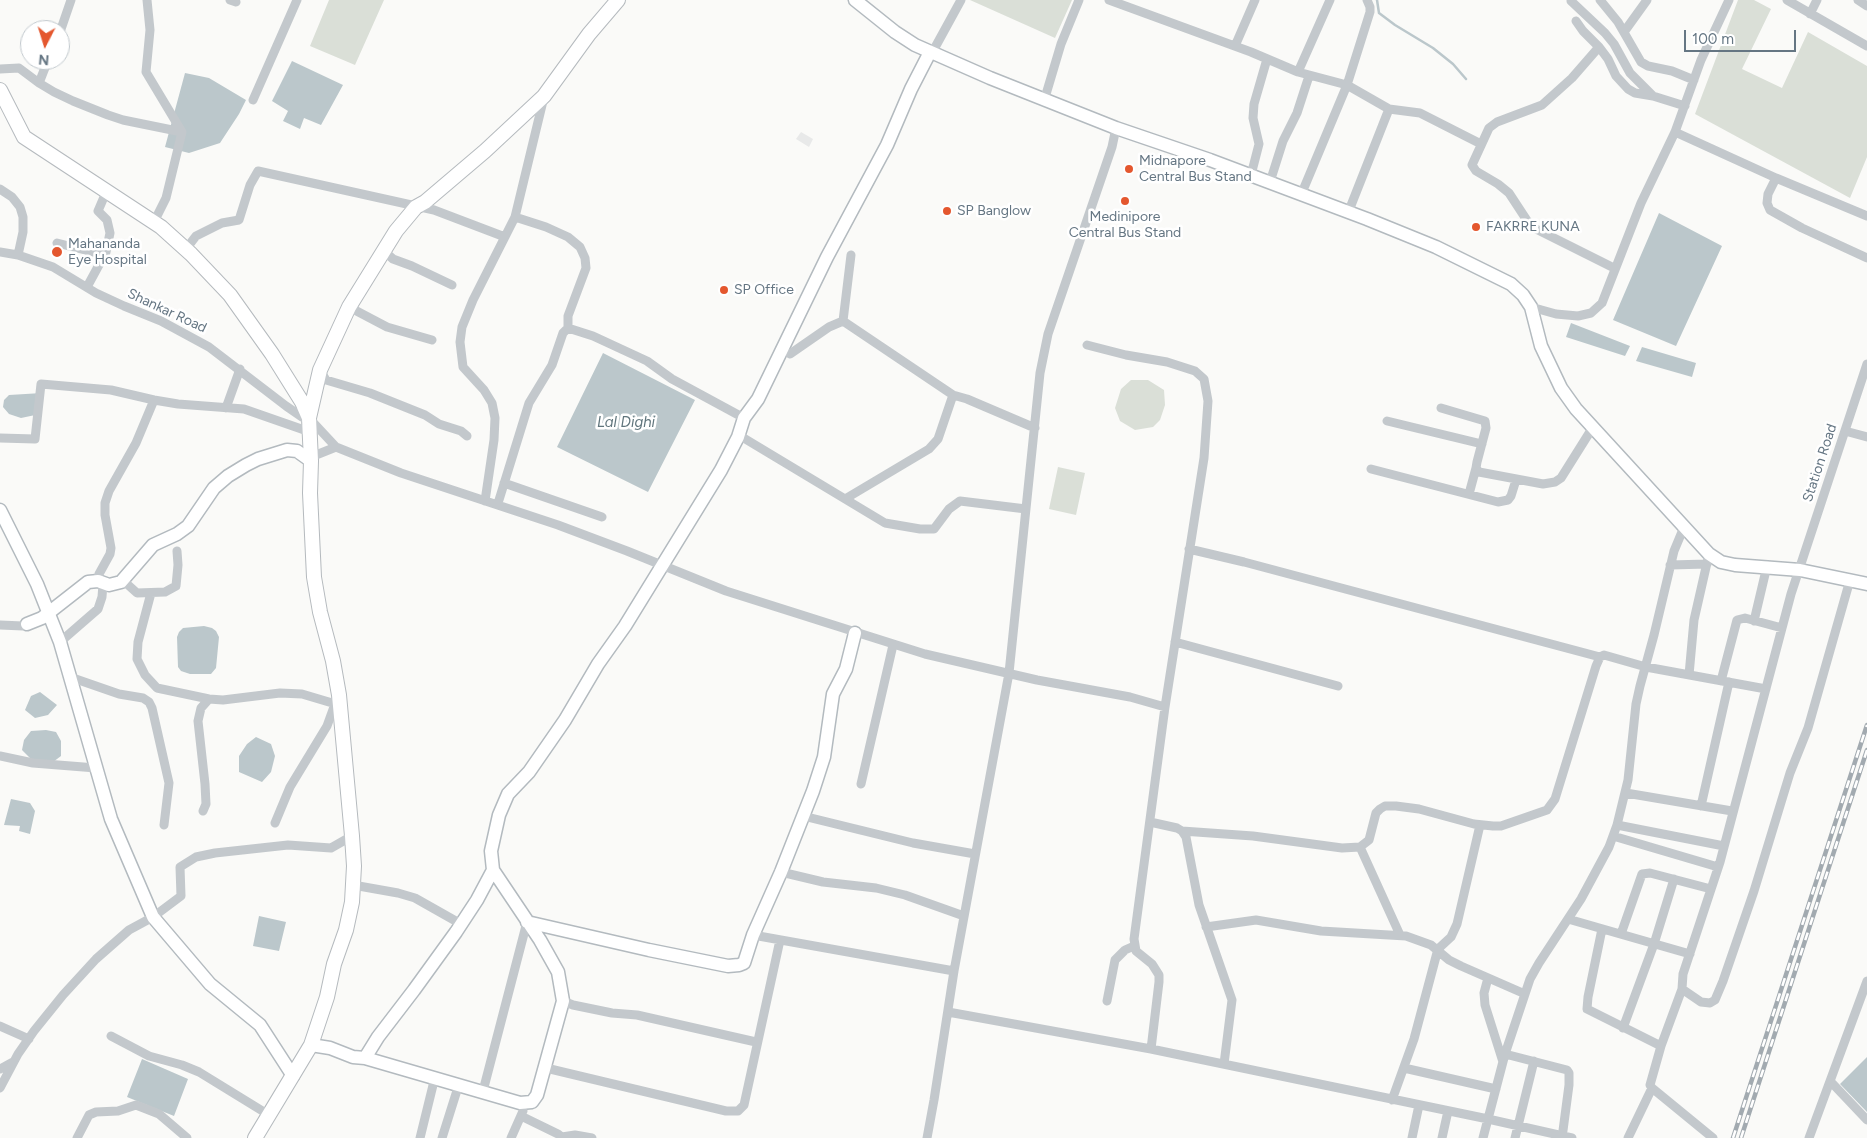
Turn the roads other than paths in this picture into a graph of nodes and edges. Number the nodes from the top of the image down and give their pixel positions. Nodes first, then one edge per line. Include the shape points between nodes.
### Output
1 (70, 0) edge
2 (147, 0) edge
3 (297, 0) edge
4 (618, 0) edge
5 (855, 0) edge
6 (961, 0) edge
7 (1079, 0) edge
8 (1109, 0) edge
9 (1255, 0) edge
10 (1330, 0) edge
11 (1367, 0) edge
12 (1600, 0) edge
13 (1648, 0) edge
14 (1729, 0) edge
15 (1787, 0) edge
16 (1817, 0) edge
17 (1858, 0) edge
18 (1571, 1) edge
19 (1867, 6) edge
20 (1810, 14) junction
21 (64, 20) edge
22 (1576, 21) dead end
23 (1624, 32) junction
24 (1234, 46) junction
25 (1867, 46) edge
26 (1599, 47) junction
27 (931, 52) junction
28 (1267, 60) junction
29 (0, 69) edge
30 (44, 70) edge
31 (1298, 72) junction
32 (1309, 76) junction
33 (1694, 80) junction
34 (39, 83) junction
35 (1347, 85) junction
36 (0, 90) edge
37 (544, 96) junction
38 (1653, 96) junction
39 (253, 100) dead end
40 (1044, 101) junction
41 (1685, 106) junction
42 (1389, 109) junction
43 (1116, 128) junction
44 (182, 132) junction
45 (1675, 132) junction
46 (1481, 144) junction
47 (1251, 175) junction
48 (1776, 178) junction
49 (1270, 182) junction
50 (0, 189) edge
51 (107, 190) junction
52 (1301, 195) junction
53 (416, 207) junction
54 (1348, 213) junction
55 (1867, 216) edge
56 (515, 217) junction
57 (154, 222) junction
58 (505, 238) junction
59 (57, 243) dead end
60 (186, 249) junction
61 (0, 252) edge
62 (385, 252) junction
63 (18, 255) junction
64 (105, 255) junction
65 (851, 255) dead end
66 (1867, 258) edge
67 (1614, 268) junction
68 (452, 285) dead end
69 (87, 287) junction
70 (350, 307) junction
71 (1531, 307) junction
72 (843, 321) junction
73 (568, 328) junction
74 (432, 340) dead end
75 (1087, 346) dead end
76 (790, 354) dead end
77 (1867, 364) edge
78 (240, 369) junction
79 (320, 370) junction
80 (953, 395) junction
81 (154, 400) junction
82 (226, 408) junction
83 (1440, 408) dead end
84 (744, 418) junction
85 (1387, 421) dead end
86 (310, 425) junction
87 (1593, 427) junction
88 (1035, 428) junction
89 (1845, 431) junction
90 (467, 436) dead end
91 (738, 436) junction
92 (1867, 437) edge
93 (0, 438) edge
94 (1482, 444) junction
95 (336, 447) junction
96 (311, 459) junction
97 (1476, 468) junction
98 (1371, 469) dead end
99 (1516, 480) junction
100 (504, 483) junction
101 (1469, 494) junction
102 (845, 499) junction
103 (499, 500) dead end
104 (485, 501) junction
105 (1026, 509) junction
106 (0, 510) edge
107 (602, 518) dead end
108 (1684, 527) junction
109 (1189, 549) junction
110 (177, 551) dead end
111 (1708, 559) junction
112 (663, 565) junction
113 (1670, 565) junction
114 (1767, 566) junction
115 (1800, 570) junction
116 (1850, 580) junction
117 (100, 582) junction
118 (121, 582) junction
119 (1867, 584) edge
120 (151, 593) junction
121 (47, 612) junction
122 (1754, 621) junction
123 (27, 624) joint
124 (0, 625) edge
125 (1782, 628) junction
126 (856, 633) junction
127 (60, 642) junction
128 (1175, 642) junction
129 (893, 645) junction
130 (1600, 657) junction
131 (1646, 667) junction
132 (1009, 673) junction
133 (1689, 675) junction
134 (70, 677) junction
135 (1725, 682) junction
136 (1338, 686) dead end
137 (157, 688) junction
138 (1766, 689) junction
139 (142, 698) junction
140 (209, 699) junction
141 (337, 705) junction
142 (1165, 707) junction
143 (0, 756) edge
144 (96, 768) junction
145 (861, 784) dead end
146 (1626, 793) junction
147 (1701, 806) junction
148 (203, 811) dead end
149 (1732, 811) junction
150 (803, 816) junction
151 (1150, 822) junction
152 (275, 823) dead end
153 (164, 825) dead end
154 (1480, 825) junction
155 (1617, 825) junction
156 (1182, 831) junction
157 (352, 836) junction
158 (1613, 836) junction
159 (1724, 846) junction
160 (1360, 848) junction
161 (975, 854) junction
162 (1718, 868) junction
163 (493, 870) junction
164 (781, 872) junction
165 (1674, 879) junction
166 (353, 885) junction
167 (1711, 889) junction
168 (964, 916) junction
169 (153, 917) junction
170 (1568, 919) junction
171 (527, 922) junction
172 (461, 924) junction
173 (1206, 926) junction
174 (1602, 929) junction
175 (1621, 934) junction
176 (753, 935) junction
177 (1400, 935) junction
178 (780, 940) junction
179 (1654, 944) junction
180 (1134, 946) junction
181 (1438, 949) junction
182 (1690, 954) junction
183 (954, 970) junction
184 (1488, 978) junction
185 (1867, 981) edge
186 (1682, 989) junction
187 (1525, 994) junction
188 (563, 1001) junction
189 (1108, 1001) dead end
190 (948, 1012) junction
191 (0, 1026) edge
192 (1623, 1028) junction
193 (112, 1036) dead end
194 (29, 1039) junction
195 (756, 1042) junction
196 (311, 1045) junction
197 (1661, 1046) junction
198 (1151, 1049) junction
199 (365, 1058) junction
200 (1504, 1058) junction
201 (1534, 1061) junction
202 (14, 1062) junction
203 (1224, 1064) junction
204 (546, 1068) junction
205 (1404, 1068) junction
206 (0, 1069) edge
207 (293, 1076) junction
208 (435, 1077) junction
209 (1831, 1082) junction
210 (459, 1084) junction
211 (0, 1088) edge
212 (1652, 1088) junction
213 (1496, 1089) junction
214 (482, 1091) junction
215 (1392, 1100) junction
216 (526, 1103) junction
217 (1419, 1105) junction
218 (1448, 1111) junction
219 (269, 1115) junction
220 (520, 1116) junction
221 (1488, 1119) junction
222 (1867, 1120) edge
223 (1518, 1125) junction
224 (178, 1135) edge
225 (563, 1137) edge
226 (1566, 1137) edge
227 (77, 1138) edge
228 (187, 1138) edge
229 (256, 1138) edge
230 (420, 1138) edge
231 (442, 1138) edge
232 (511, 1138) edge
233 (592, 1138) edge
234 (927, 1138) edge
235 (1412, 1138) edge
236 (1442, 1138) edge
237 (1483, 1138) edge
238 (1515, 1138) edge
239 (1628, 1138) edge
240 (1713, 1138) edge
241 (1810, 1138) edge

1 - 21 street
2 - 44 street via 150,30 146,72
3 - 39 street
4 - 37 main road
5 - 27 street via 895,32
6 - 27 street
7 - 40 street via 1061,44
8 - 24 street
9 - 24 street
10 - 31 street
11 - 35 street via 1370,12
12 - 23 street
13 - 23 street
14 - 33 street
15 - 20 street
16 - 20 street
17 - 19 street
18 - 38 street via 1605,33 1630,73
20 - 25 street
22 - 26 street
23 - 33 street via 1641,62
24 - 28 street
26 - 38 street via 1621,83 1635,93
26 - 46 street via 1542,105 1493,124
27 - 40 street
27 - 84 street via 758,399
28 - 31 street
28 - 47 street via 1254,104 1253,118 1259,144
29 - 34 street via 19,68
30 - 34 street
31 - 32 street
32 - 35 street
32 - 49 street via 1297,114 1280,147
33 - 41 street
34 - 44 street via 108,115
35 - 42 street
35 - 52 street
36 - 51 main road via 24,137
37 - 53 main road via 485,151
37 - 56 street
38 - 41 street
40 - 43 street
41 - 45 street
42 - 46 street via 1420,113
42 - 54 street
43 - 47 street
43 - 88 street via 1048,334 1040,373
44 - 57 street via 166,198
45 - 48 street
45 - 67 street
46 - 67 street via 1473,160 1473,168 1509,193 1528,222 1541,232
47 - 49 street
48 - 55 street
48 - 66 street via 1768,194 1770,210
49 - 52 street
50 - 63 street via 20,207 23,217
51 - 57 main road
51 - 64 street via 98,210 107,220 110,233
52 - 54 street
53 - 58 street via 434,210
53 - 60 street via 258,171 239,220 222,223 196,236
53 - 62 main road via 396,231
54 - 71 street via 1436,247 1511,284
56 - 58 street
56 - 73 street via 546,227 580,246 586,268 568,316
57 - 60 main road
58 - 104 street via 473,300 462,327 460,342 463,367 492,402 495,418
59 - 64 street
60 - 86 main road via 240,307 302,402
61 - 63 street, Shankar Road
62 - 68 street via 393,260
62 - 70 main road
63 - 69 street, Shankar Road via 53,267
64 - 69 street
65 - 72 street
67 - 71 street via 1602,303 1591,313 1578,316 1556,314
69 - 78 street, Shankar Road via 161,321 209,347
70 - 74 street via 387,327
70 - 79 main road
71 - 87 street via 1550,368 1561,388
72 - 76 street
72 - 80 street
73 - 84 street via 647,361 672,379
73 - 100 street via 563,333 552,365 529,403
75 - 109 street via 1168,362 1195,371 1204,379 1208,401 1204,458
77 - 89 street, Station Road
78 - 82 street
78 - 86 street, Shankar Road
79 - 86 main road
79 - 90 street via 326,380 370,392
80 - 88 street
80 - 102 street via 938,439 929,449
81 - 82 street
81 - 93 street via 111,390 41,384 36,439
81 - 117 street via 105,503 111,548 101,569
82 - 86 street via 244,409
83 - 94 street via 1485,420
84 - 91 street
85 - 94 street
86 - 95 street
86 - 96 main road
87 - 99 street via 1555,482 1543,484
87 - 108 street
88 - 105 street
89 - 92 street
89 - 115 street, Station Road
91 - 102 street
91 - 112 street
94 - 97 street
95 - 96 street
95 - 104 street
96 - 118 street via 287,450 258,459 228,476 214,488 188,526 154,545
96 - 141 main road via 314,577 333,661
97 - 99 street via 1485,474
97 - 101 street
98 - 101 street
99 - 101 street via 1511,496 1503,502
100 - 103 street
100 - 107 street
102 - 105 street via 885,523 920,529 934,529 949,509 960,502
104 - 112 street
105 - 132 street
106 - 121 street via 37,584
108 - 111 street
108 - 113 street
109 - 128 street
109 - 130 street
110 - 120 street via 176,586 165,592
111 - 113 street
111 - 114 street via 1735,565
111 - 133 street via 1694,620
112 - 126 street via 726,591
112 - 163 street via 565,720 529,772 508,794 499,815 491,851
113 - 131 street
114 - 115 street
114 - 122 street
115 - 116 street
115 - 125 street, Station Road
116 - 119 street
116 - 186 street via 1808,728 1790,773 1723,981 1715,1000 1710,1003 1700,1002
117 - 118 street via 109,585
117 - 121 street via 88,582
117 - 127 street via 102,597 98,609
118 - 120 street via 137,592
120 - 137 street via 138,642 137,659 144,676
121 - 123 street via 42,618
121 - 127 street
122 - 125 street
122 - 135 street via 1737,620
123 - 124 street
125 - 138 street, Station Road
126 - 129 street
126 - 150 street via 846,669 833,694 824,757
127 - 134 street
128 - 136 street
128 - 142 street
129 - 132 street
129 - 145 street
130 - 131 street via 1608,656
130 - 154 street via 1552,806 1500,826
131 - 133 street
131 - 146 street via 1636,704
132 - 142 street
132 - 161 street
133 - 135 street
134 - 139 street via 119,694
134 - 144 street
135 - 138 street
135 - 147 street
137 - 139 street
137 - 140 street
138 - 149 street, Station Road
139 - 153 street via 152,708 169,783
140 - 141 street via 302,694
140 - 148 street via 201,708 198,720 205,784
141 - 152 street via 290,786
141 - 157 main road
142 - 151 street
143 - 144 street via 34,764
144 - 169 street via 111,819
146 - 147 street
146 - 155 street
147 - 149 street
149 - 159 street, Station Road
150 - 161 street via 904,841
150 - 164 street
151 - 156 street
151 - 180 street
154 - 160 street via 1418,809 1385,806 1376,813 1369,840
154 - 181 street via 1457,924 1451,937
155 - 158 street
155 - 159 street
156 - 160 street
156 - 173 street via 1188,844
157 - 166 main road
157 - 169 street via 331,848 288,845 196,857 180,866 181,896
158 - 162 street
158 - 170 street
159 - 162 street, Station Road
160 - 177 street
161 - 168 street
162 - 167 street, Station Road
163 - 171 street
163 - 172 street
164 - 168 street via 823,882 876,888
164 - 176 street
165 - 167 street
165 - 175 street via 1642,874
165 - 179 street
166 - 172 street via 415,898
166 - 196 main road via 346,930
167 - 182 street, Station Road
168 - 183 street
169 - 194 street via 128,930 96,958
169 - 207 street via 210,984 260,1025
170 - 174 street
170 - 187 street via 1538,963
171 - 176 street via 728,966 744,963
171 - 188 street via 558,972
171 - 214 street
172 - 199 street
173 - 177 street via 1256,920 1321,931
173 - 203 street via 1232,1000
174 - 175 street
174 - 192 street via 1587,1009
175 - 179 street
176 - 178 street
177 - 181 street via 1416,938
178 - 183 street
178 - 195 street
179 - 182 street
179 - 192 street
180 - 189 street via 1115,960
180 - 198 street via 1158,975
181 - 184 street via 1449,960
181 - 205 street
182 - 186 street, Station Road
183 - 190 street
184 - 187 street
184 - 200 street via 1485,1005
185 - 209 street
186 - 197 street, Station Road
187 - 200 street
188 - 195 street
188 - 204 street
190 - 198 street
190 - 234 street
191 - 194 street
192 - 197 street
193 - 219 street via 149,1056 182,1064 198,1072
194 - 202 street
195 - 204 street via 744,1105 733,1112
196 - 199 street
196 - 207 main road
197 - 212 street, Station Road via 1650,1085
198 - 203 street
199 - 208 street
200 - 201 street
200 - 213 street
201 - 223 street
201 - 226 street via 1563,1068 1569,1073
202 - 206 street
202 - 211 street
203 - 215 street
204 - 216 street via 537,1095 532,1102
205 - 213 street
205 - 215 street
207 - 219 main road
208 - 210 street
208 - 230 street
209 - 222 street
209 - 241 street
210 - 214 street
210 - 231 street
212 - 239 street, Station Road
212 - 240 street
213 - 221 street
214 - 216 street
215 - 217 street
216 - 220 street
217 - 218 street
217 - 235 street
218 - 221 street
218 - 236 street
219 - 229 main road
220 - 225 street
220 - 232 street
221 - 223 street
221 - 237 street
223 - 226 street
223 - 238 street
224 - 227 street via 159,1114 136,1105 89,1115
224 - 228 street
225 - 233 street

